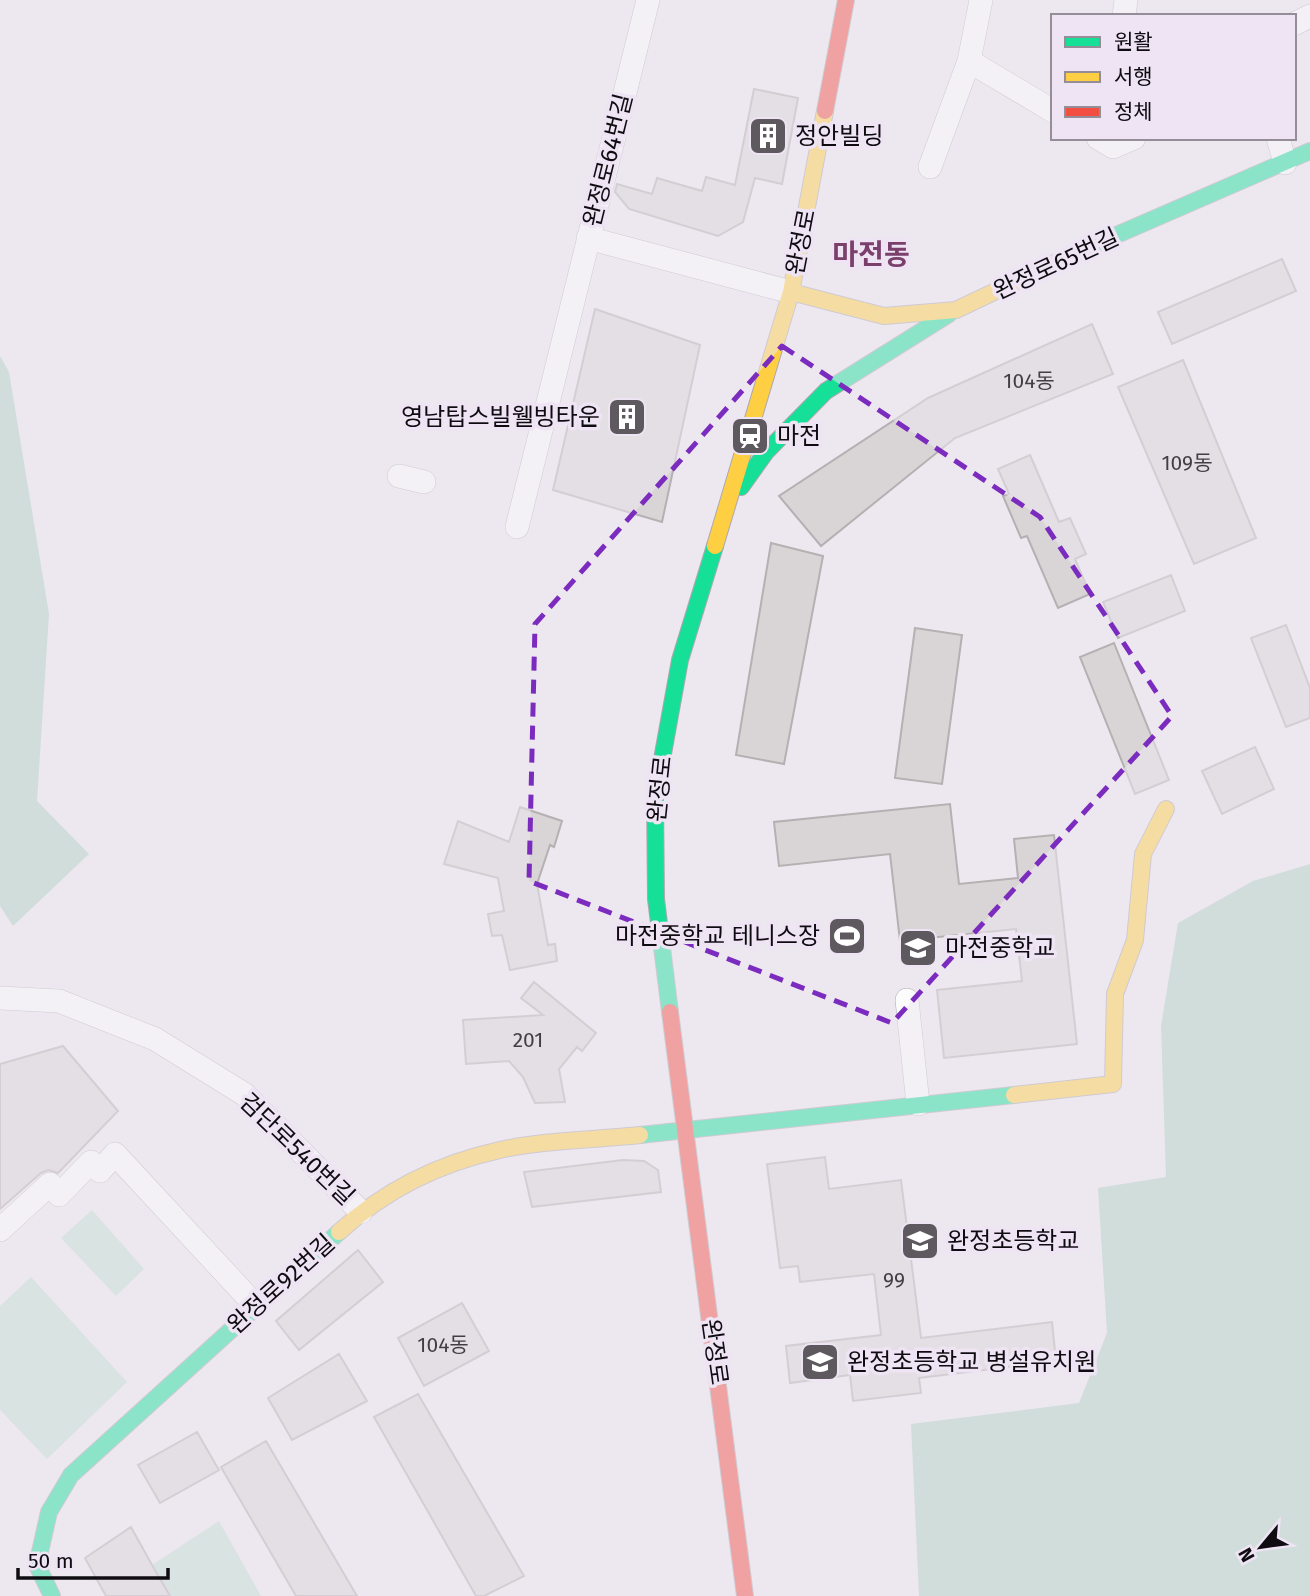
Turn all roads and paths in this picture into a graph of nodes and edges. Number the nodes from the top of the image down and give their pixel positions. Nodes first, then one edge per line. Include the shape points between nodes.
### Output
1 (648, 0) edge
2 (846, 0) edge
3 (981, 0) edge
4 (969, 61) junction
5 (1051, 110) edge
6 (1101, 140) edge
7 (1129, 140) edge
8 (1279, 140) edge
9 (1310, 151) edge
10 (1285, 163) junction
11 (930, 167) dead end
12 (588, 238) junction
13 (791, 292) junction
14 (956, 310) junction
15 (398, 476) dead end
16 (424, 482) dead end
17 (724, 514) junction
18 (517, 527) dead end
19 (1166, 809) dead end
20 (0, 998) edge
21 (907, 1000) dead end
22 (918, 1104) junction
23 (685, 1128) junction
24 (361, 1212) junction
25 (0, 1230) edge
26 (255, 1305) junction
27 (52, 1596) edge
28 (745, 1596) edge

1 - 12 street, 완정로64번길
2 - 13 street, 완정로
3 - 4 street
4 - 5 street
4 - 11 street
6 - 7 street via 1113,147
8 - 10 street
9 - 10 street, 완정로65번길
10 - 14 street, 완정로65번길
12 - 13 street, 완정로64번길
12 - 18 street
13 - 14 street, 완정로65번길 via 884,316
13 - 17 street, 완정로
14 - 17 street via 826,391 766,452
15 - 16 street
17 - 23 street, 완정로 via 680,660 655,798 656,899
19 - 22 street, 완정로92번길 via 1143,854 1135,940 1115,994 1113,1084
20 - 24 street, 검단로540번길 via 59,1001 155,1039 244,1094
21 - 22 street
22 - 23 street, 완정로92번길
23 - 24 street, 완정로92번길 via 500,1150 408,1181
23 - 28 street, 완정로
24 - 26 street, 완정로92번길
25 - 26 street via 50,1184 60,1195 91,1161 100,1171 115,1154
26 - 27 street, 완정로92번길 via 71,1475 49,1512 37,1565

